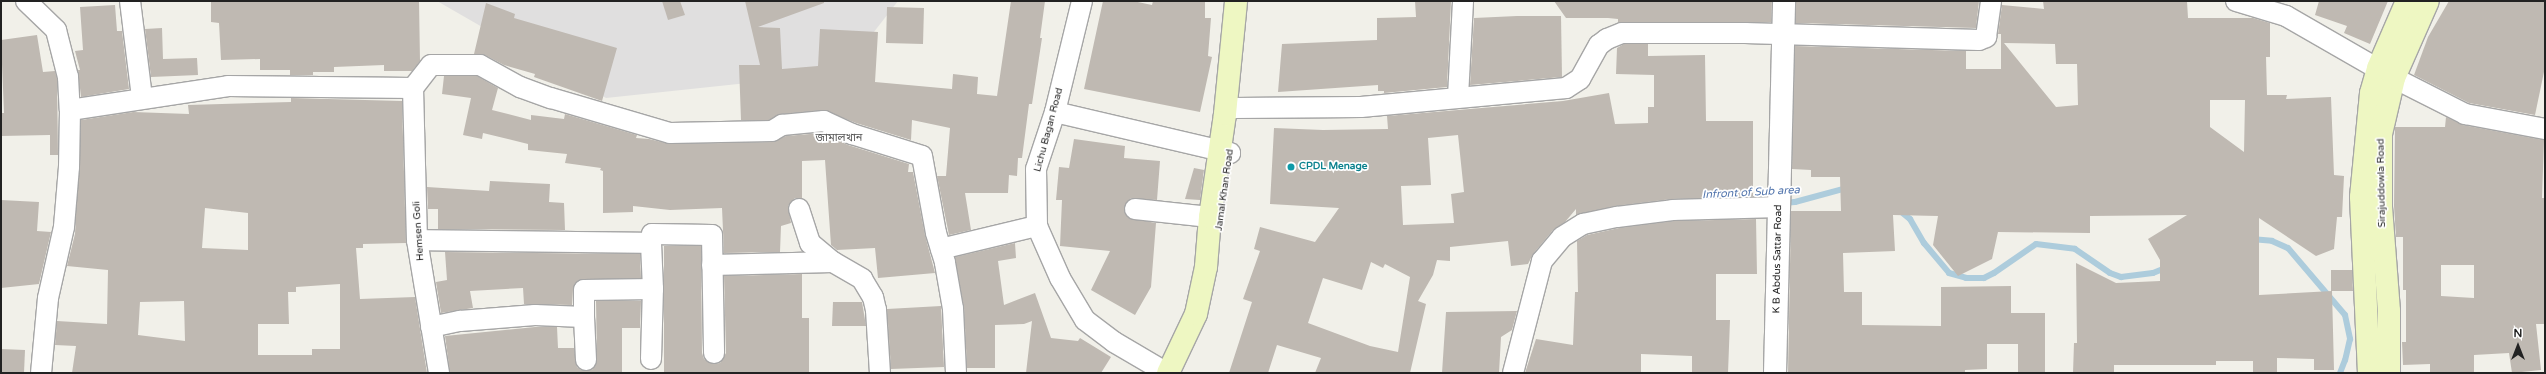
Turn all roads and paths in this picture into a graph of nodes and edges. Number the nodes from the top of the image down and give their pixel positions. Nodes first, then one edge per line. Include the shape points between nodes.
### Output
1 (26, 1) edge
2 (130, 1) edge
3 (1082, 1) edge
4 (1236, 1) edge
5 (1245, 1) edge
6 (1463, 1) edge
7 (1784, 1) edge
8 (1991, 1) edge
9 (2236, 1) edge
10 (2407, 1) edge
11 (2428, 1) edge
12 (1782, 35) junction
13 (2386, 73) junction
14 (413, 88) junction
15 (1458, 97) junction
16 (142, 98) junction
17 (1234, 108) junction
18 (70, 110) junction
19 (1055, 112) junction
20 (2545, 129) edge
21 (1225, 151) junction
22 (1779, 207) junction
23 (799, 209) dead end
24 (1135, 209) dead end
25 (1210, 217) junction
26 (1037, 226) junction
27 (417, 240) junction
28 (651, 242) junction
29 (941, 249) junction
30 (833, 262) junction
31 (712, 265) junction
32 (653, 289) junction
33 (584, 317) junction
34 (431, 327) junction
35 (714, 352) dead end
36 (651, 359) dead end
37 (586, 360) dead end
38 (41, 373) edge
39 (439, 373) edge
40 (880, 373) edge
41 (956, 373) edge
42 (1168, 373) edge
43 (1183, 373) edge
44 (1512, 373) edge
45 (1776, 373) edge
46 (2369, 373) edge
47 (2389, 373) edge

1 - 18 street via 56,30 68,77
2 - 16 street
3 - 19 street, Lichu Bagan Road
4 - 21 main road
5 - 17 main road, Jamal Khan Road
6 - 15 street
7 - 12 street, K B Abdus Sattar Road
8 - 12 street via 1986,37 1979,40
9 - 13 street via 2286,16
10 - 13 main road, Sirajuddowla Road
11 - 13 main road, Sirajuddowla Road
12 - 15 street via 1622,33 1599,45 1580,80 1566,88
12 - 22 street, K B Abdus Sattar Road
13 - 20 street via 2465,114
13 - 46 main road, Sirajuddowla Road via 2371,93 2361,197
13 - 47 main road, Sirajuddowla Road via 2381,134 2381,206 2389,311
14 - 16 street via 228,86
14 - 27 street, Hemsen Goli
14 - 29 street via 431,65 480,65 520,87 670,134 772,132 782,124 824,121 852,134 922,156 934,226
15 - 17 street via 1361,107
16 - 18 street
17 - 21 main road, Jamal Khan Road
18 - 38 street via 64,227 48,298
19 - 21 street
19 - 26 street, Lichu Bagan Road via 1036,169
21 - 25 main road
21 - 43 main road, Jamal Khan Road via 1209,310
22 - 44 street via 1673,210 1617,217 1583,224 1562,237 1542,261
22 - 45 street, K B Abdus Sattar Road
23 - 30 street via 810,243
24 - 25 street
25 - 42 main road via 1206,267 1196,314
26 - 29 street
26 - 42 street, Lichu Bagan Road via 1060,278 1085,320 1114,342
27 - 28 street
27 - 34 street, Hemsen Goli
28 - 31 street via 652,234 712,235
28 - 32 street
29 - 41 street via 953,309
30 - 31 street
30 - 40 street via 862,279 873,297
31 - 35 street
32 - 33 street via 584,290
32 - 36 street
33 - 34 street via 536,315 460,321
33 - 37 street
34 - 39 street, Hemsen Goli

